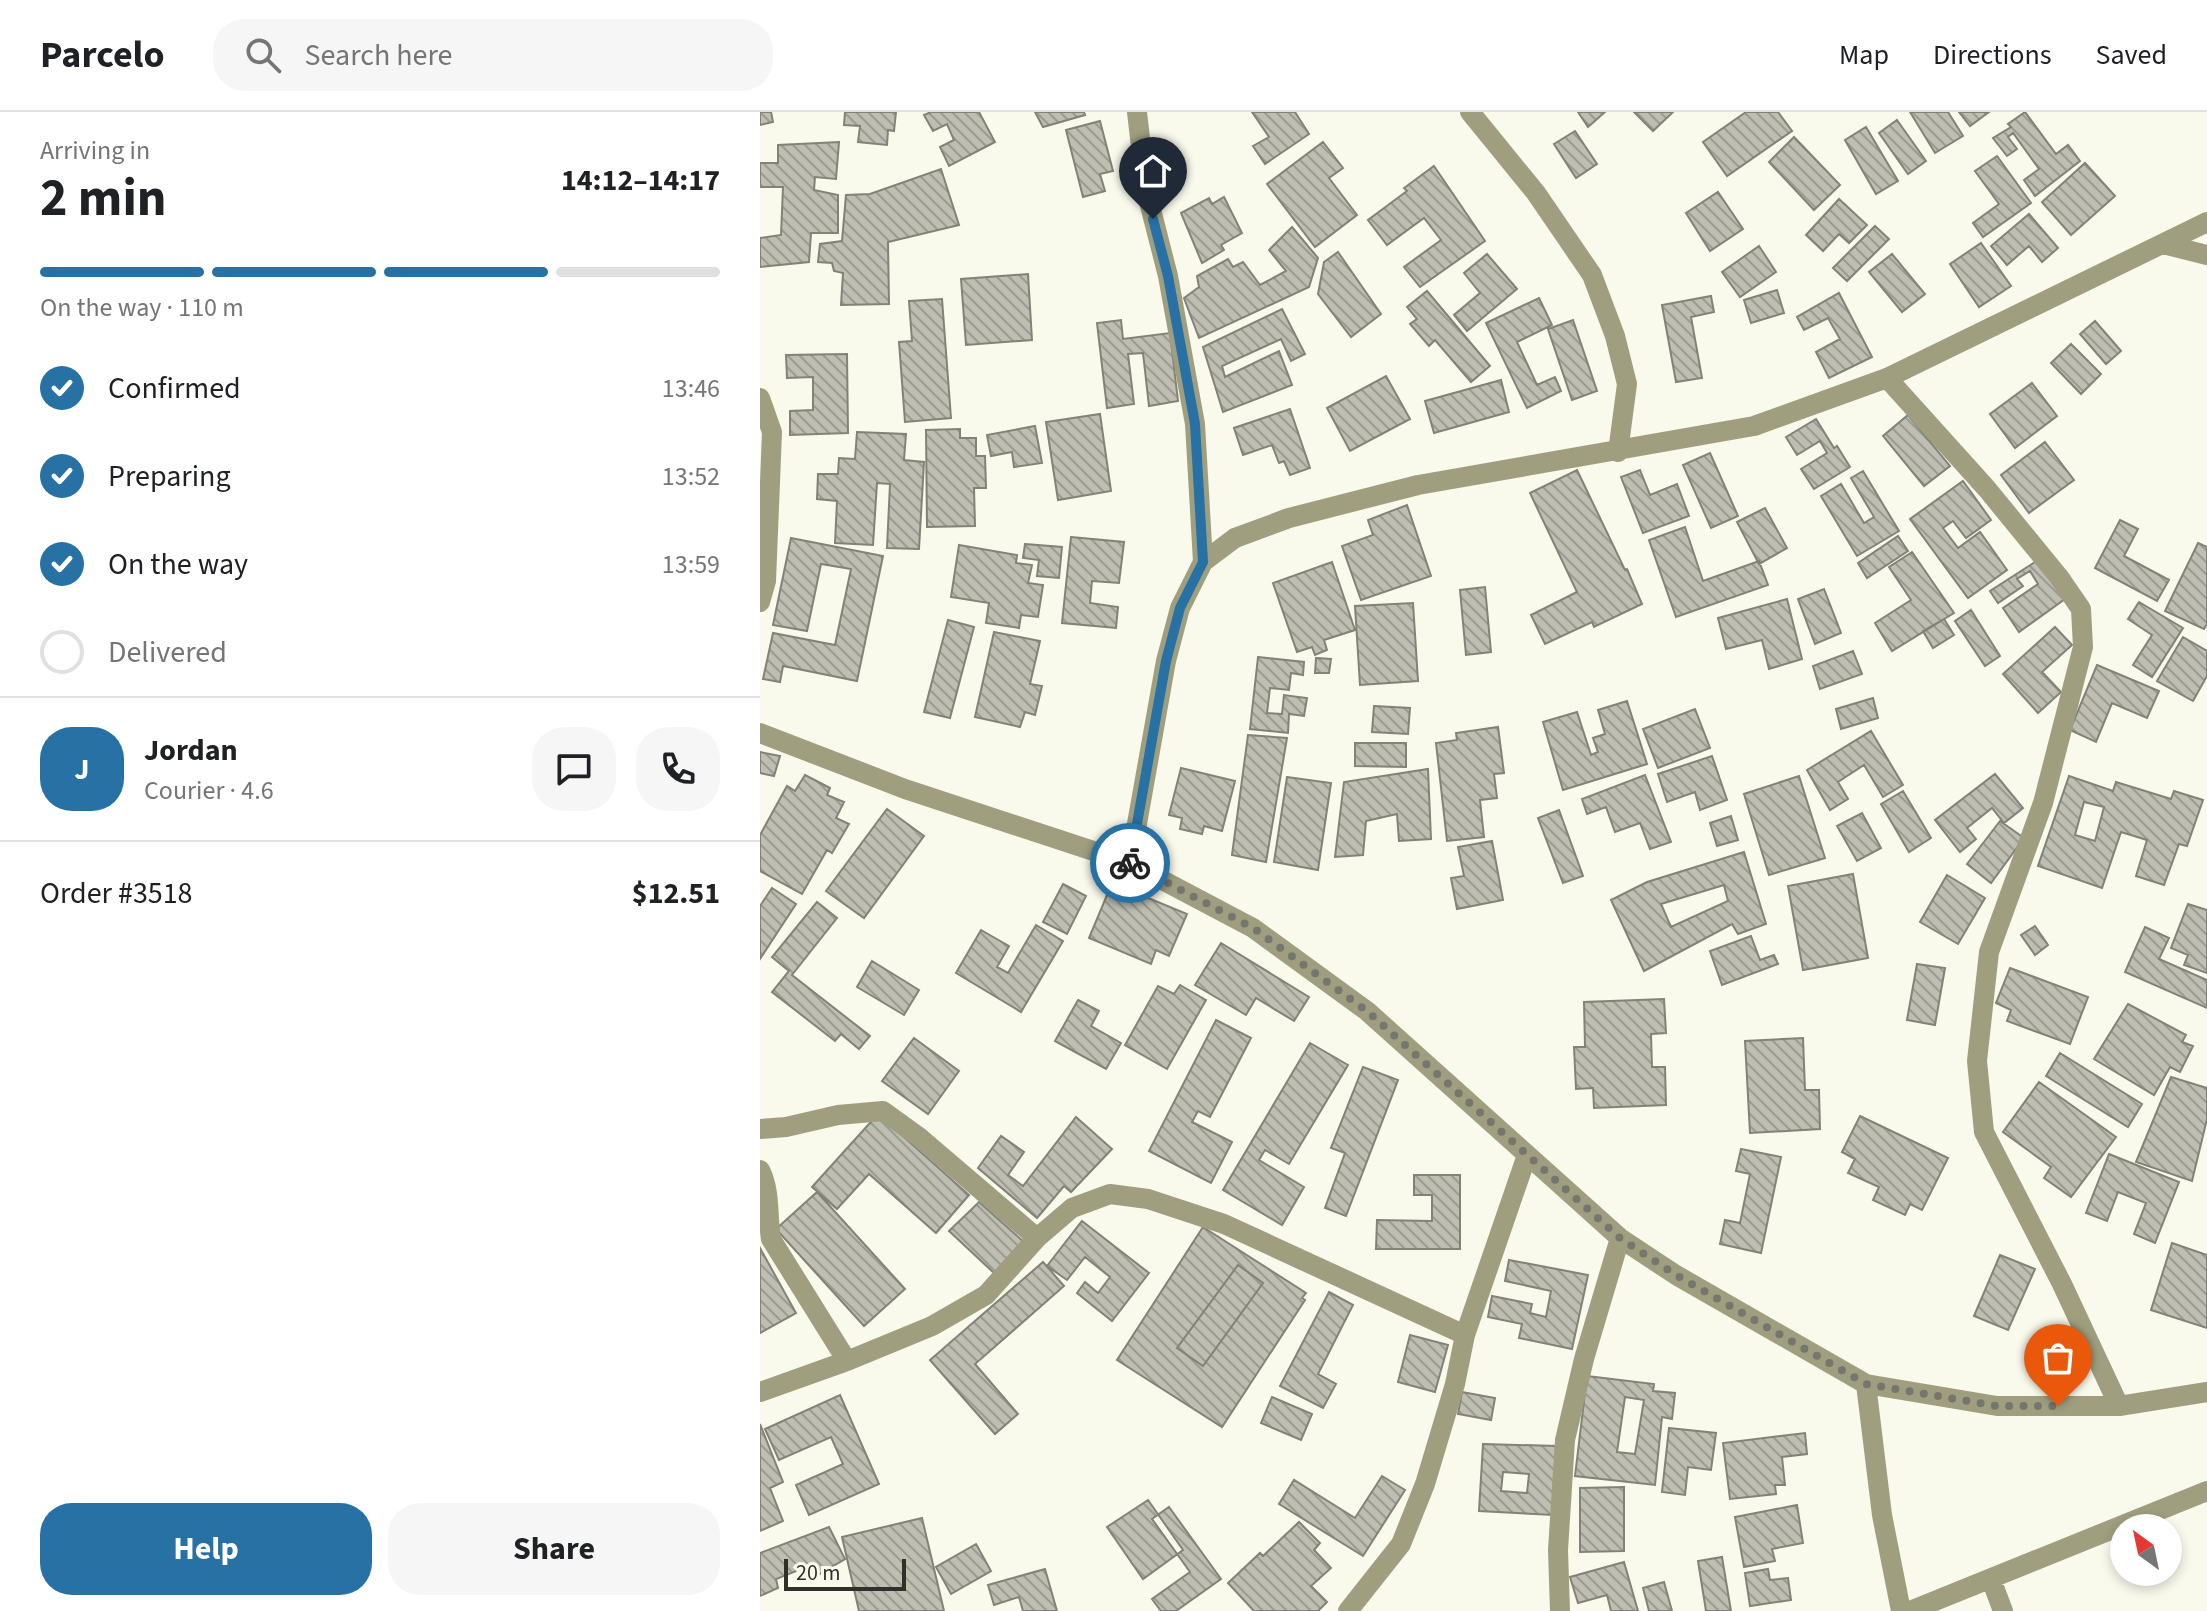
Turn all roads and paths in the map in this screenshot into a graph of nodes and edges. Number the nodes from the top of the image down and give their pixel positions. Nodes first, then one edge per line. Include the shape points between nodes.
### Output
1 (1137, 112) edge
2 (1470, 112) edge
3 (2207, 222) edge
4 (2163, 244) junction
5 (2207, 255) edge
6 (1887, 378) junction
7 (760, 398) edge
8 (1618, 452) junction
9 (1203, 562) junction
10 (760, 602) edge
11 (760, 733) edge
12 (1130, 863) junction
13 (760, 1129) edge
14 (1527, 1155) junction
15 (760, 1170) edge
16 (1037, 1238) junction
17 (1620, 1238) junction
18 (1465, 1335) junction
19 (847, 1361) junction
20 (1866, 1384) junction
21 (760, 1392) edge
22 (2207, 1392) edge
23 (2119, 1406) junction
24 (2207, 1491) edge
25 (1991, 1579) junction
26 (1350, 1610) edge
27 (1560, 1611) edge
28 (1901, 1611) edge
29 (1910, 1611) edge
30 (2003, 1611) edge

1 - 9 street via 1146,190 1195,424
2 - 8 street via 1536,193 1592,275 1627,384
3 - 4 street
4 - 5 street
4 - 6 street
6 - 8 street via 1754,426
6 - 23 street via 1987,489 2081,609 2083,647 2043,803 1989,952 1977,1061 1984,1132
7 - 10 street via 772,432 766,581
8 - 9 street via 1418,485 1289,518 1235,538
9 - 12 street via 1180,608 1166,661
11 - 12 street via 905,789
12 - 14 street via 1253,928 1367,1011
13 - 16 street via 883,1111
14 - 17 street
14 - 18 street
15 - 19 street via 771,1239
16 - 18 street via 1072,1208 1110,1194 1148,1199 1224,1224
16 - 19 street via 986,1295 932,1326
17 - 20 street
17 - 27 street via 1565,1440
18 - 26 street via 1441,1435 1401,1544
19 - 21 street
20 - 23 street via 1997,1406
20 - 28 street via 1882,1515
22 - 23 street
24 - 25 street
25 - 29 street
25 - 30 street

